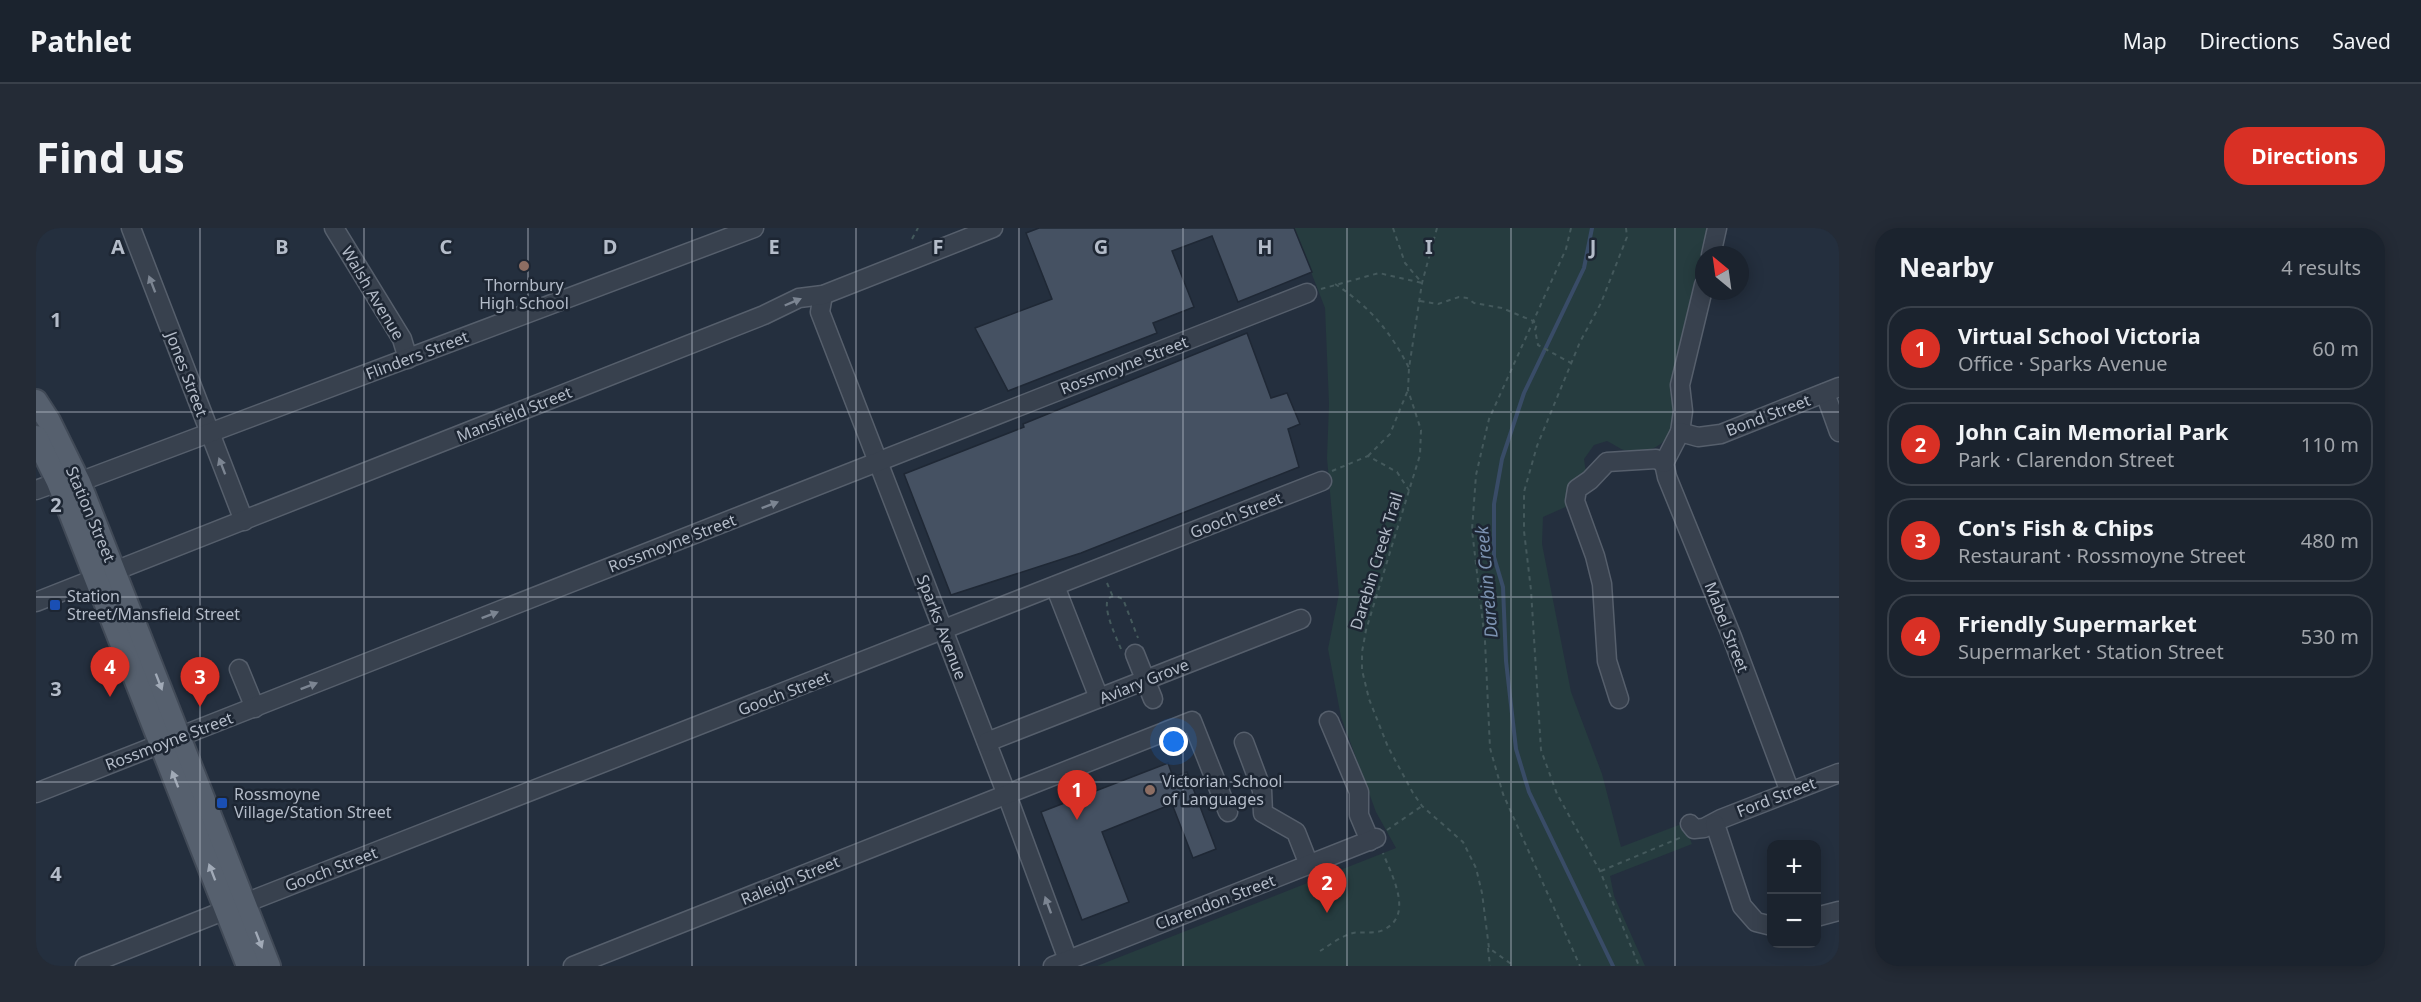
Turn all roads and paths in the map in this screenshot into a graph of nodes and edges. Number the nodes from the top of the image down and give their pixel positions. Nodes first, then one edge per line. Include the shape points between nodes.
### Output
1 (131, 228) edge
2 (334, 228) edge
3 (754, 228) edge
4 (918, 228) edge
5 (993, 228) edge
6 (1393, 228) edge
7 (1437, 228) edge
8 (1571, 228) edge
9 (1626, 228) edge
10 (1717, 228) edge
11 (949, 236) edge
12 (912, 239) dead end
13 (1713, 246) edge
14 (1335, 284) junction
15 (1422, 284) junction
16 (1307, 293) joint
17 (824, 295) junction
18 (1700, 300) edge
19 (1420, 301) junction
20 (1533, 321) junction
21 (408, 358) junction
22 (1572, 363) junction
23 (1409, 368) junction
24 (1408, 390) junction
25 (1832, 390) edge
26 (36, 401) edge
27 (1680, 432) junction
28 (1839, 432) edge
29 (210, 433) junction
30 (36, 438) edge
31 (1368, 456) junction
32 (878, 462) junction
33 (1664, 463) junction
34 (1322, 480) joint
35 (69, 482) junction
36 (36, 490) edge
37 (1410, 492) junction
38 (244, 521) junction
39 (106, 575) junction
40 (1107, 583) dead end
41 (1055, 586) junction
42 (1113, 598) junction
43 (36, 602) edge
44 (1301, 619) dead end
45 (944, 631) junction
46 (1133, 650) junction
47 (239, 669) dead end
48 (1145, 680) junction
49 (1099, 698) junction
50 (1152, 699) dead end
51 (1618, 699) dead end
52 (255, 708) junction
53 (1329, 721) dead end
54 (171, 740) junction
55 (987, 742) junction
56 (1244, 742) dead end
57 (1839, 773) edge
58 (36, 792) edge
59 (1790, 792) junction
60 (1008, 795) junction
61 (1422, 806) junction
62 (1228, 812) dead end
63 (1701, 826) junction
64 (1373, 840) junction
65 (1309, 865) junction
66 (1600, 871) junction
67 (235, 906) junction
68 (1839, 910) edge
69 (1821, 915) edge
70 (1767, 925) edge
71 (1489, 948) junction
72 (1320, 951) dead end
73 (1061, 963) edge
74 (85, 966) edge
75 (248, 966) edge
76 (269, 966) edge
77 (573, 966) edge
78 (1490, 966) edge
79 (1514, 966) edge
80 (1580, 966) edge
81 (1639, 966) edge

29 -> 1 street, Jones Street
2 - 21 street, Walsh Avenue via 402,339
3 - 21 street, Flinders Street
4 - 12 path
5 - 11 street, Mansfield Street
6 - 15 path via 1405,263
7 - 15 path, Darebin Creek Trail
8 - 20 path via 1566,249
9 - 22 path via 1627,237 1601,303
10 - 13 street
11 - 17 street, Mansfield Street
14 - 15 path via 1380,273
14 - 16 path
14 - 23 path via 1377,317
15 - 19 path, Darebin Creek Trail
16 - 32 street, Rossmoyne Street
17 - 32 street, Sparks Avenue via 820,312
38 -> 17 street, Mansfield Street via 765,315 799,298
18 - 27 street via 1680,385
19 - 20 path via 1438,304 1467,298
19 - 23 path, Darebin Creek Trail
20 - 22 path via 1537,324 1538,345
20 - 80 path via 1489,419 1476,475 1472,530 1485,641 1490,748 1503,794
21 - 29 street, Flinders Street
22 - 66 path via 1537,446 1524,492 1524,531 1541,750 1557,794
23 - 24 path, Darebin Creek Trail
24 - 31 path via 1390,434
24 - 37 path, Darebin Creek Trail via 1421,430 1420,455
25 - 27 street, Bond Street via 1721,434 1698,436
25 - 28 street
26 - 35 main road, Station Street via 49,421
27 - 33 street
29 - 35 street, Flinders Street
38 -> 29 street, Jones Street
30 - 35 main road, Station Street
31 - 34 path via 1328,473
31 - 37 path via 1397,472
32 - 45 street, Sparks Avenue
52 -> 32 street, Rossmoyne Street
33 - 51 street via 1656,459 1607,462 1574,494 1602,584 1608,661
33 - 59 street, Mabel Street
34 - 41 street, Gooch Street
35 - 36 street, Flinders Street
35 - 39 main road, Station Street
37 - 61 path, Darebin Creek Trail via 1366,630 1362,670 1388,747
38 - 39 street, Mansfield Street
39 - 43 street, Mansfield Street
39 - 54 main road, Station Street
40 - 42 path
41 - 45 street, Gooch Street
41 - 49 street
42 - 46 path via 1123,599
42 - 46 path via 1105,609
44 - 48 street, Aviary Grove
45 - 55 street, Sparks Avenue
45 - 67 street, Gooch Street
46 - 48 street
47 - 52 street
48 - 49 street, Aviary Grove
48 - 50 street
49 - 55 street, Aviary Grove
52 - 54 street, Rossmoyne Street
53 - 64 street via 1359,792 1359,814
54 - 58 street, Rossmoyne Street
54 - 67 main road, Station Street
55 - 60 street, Sparks Avenue
56 - 65 street via 1262,790 1263,813 1296,832
57 - 59 street, Ford Street
59 - 63 street, Ford Street
60 - 62 street, Raleigh Street via 1192,721
73 -> 60 street, Sparks Avenue
60 - 77 street, Raleigh Street
61 - 64 path
61 - 71 path, Darebin Creek Trail via 1463,842 1476,868
63 - 66 path
63 - 70 street via 1742,906 1756,922
64 - 65 street, Clarendon Street
64 - 72 path via 1400,899 1392,924 1374,933 1353,933
65 - 73 street, Clarendon Street
66 - 81 path
67 - 74 street, Gooch Street
67 - 75 main road, Station Street
67 -> 76 main road, Station Street
68 - 69 street
71 - 78 path, Darebin Creek Trail
71 - 79 path

